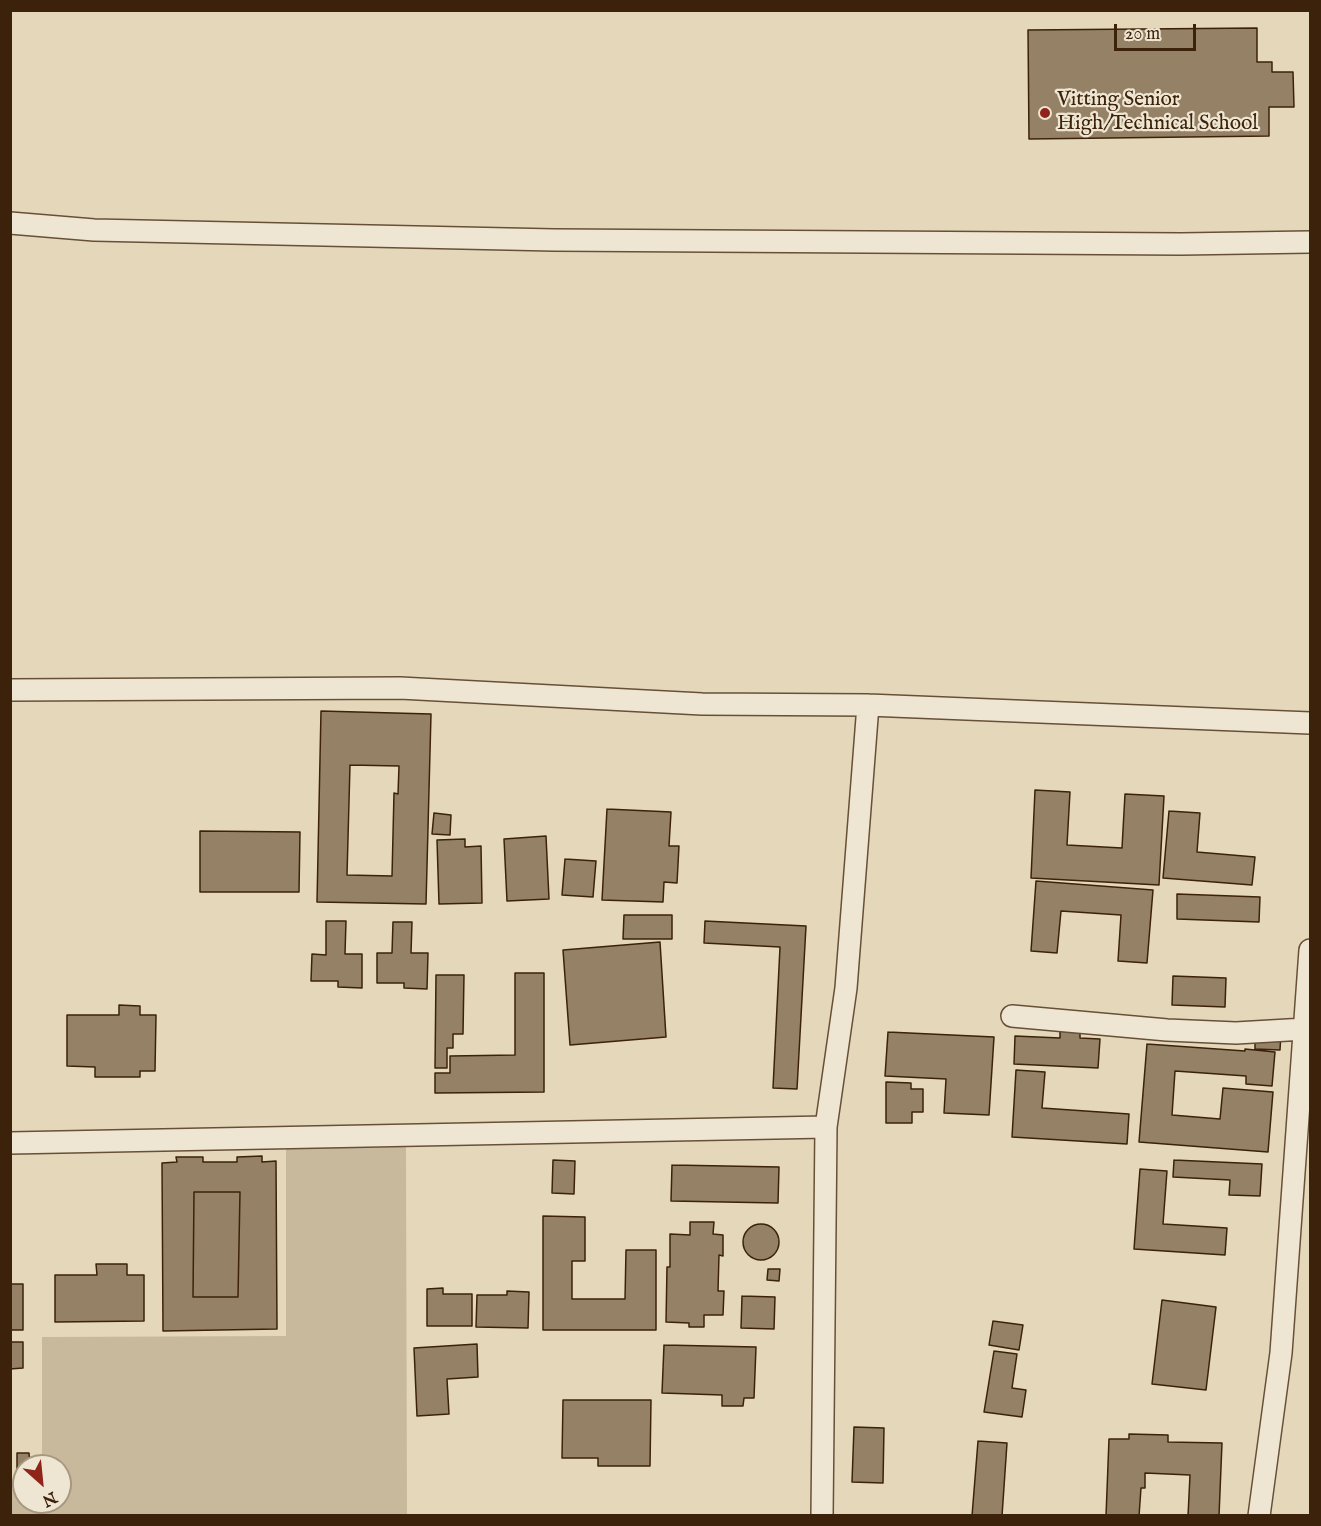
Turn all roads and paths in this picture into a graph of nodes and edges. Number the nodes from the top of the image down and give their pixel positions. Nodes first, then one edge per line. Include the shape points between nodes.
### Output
1 (10, 223) edge
2 (1311, 242) edge
3 (10, 690) edge
4 (868, 705) junction
5 (1311, 723) edge
6 (1311, 950) edge
7 (1012, 1016) dead end
8 (1305, 1029) junction
9 (826, 1127) junction
10 (10, 1143) edge
11 (822, 1515) edge
12 (1258, 1515) edge

1 - 2 street via 94,230 554,240
3 - 4 street via 400,688 702,704
4 - 5 street
4 - 9 street via 846,988
6 - 8 street
7 - 8 street via 1167,1030 1236,1033
8 - 12 street via 1281,1353
9 - 10 street
9 - 11 street

